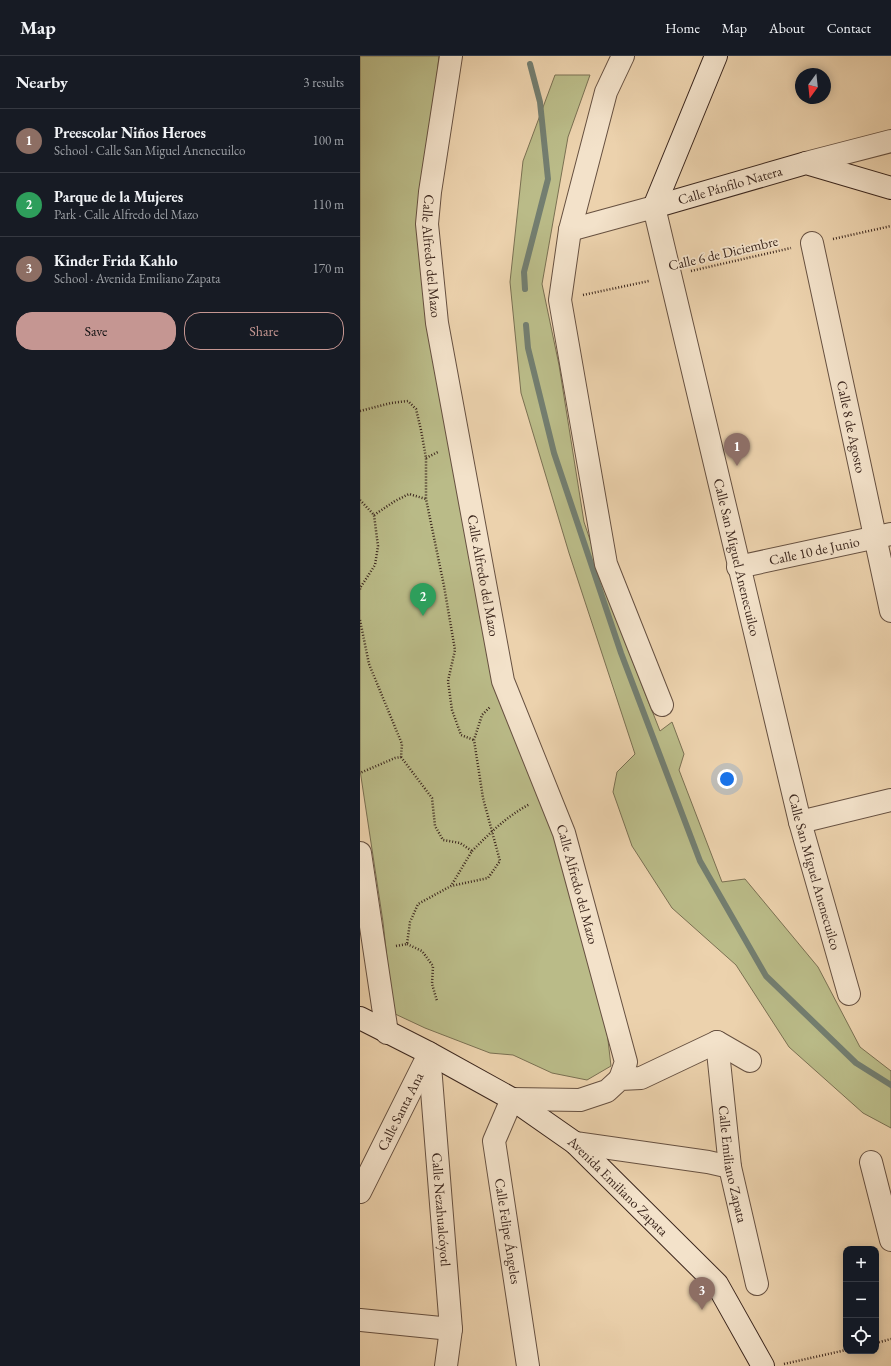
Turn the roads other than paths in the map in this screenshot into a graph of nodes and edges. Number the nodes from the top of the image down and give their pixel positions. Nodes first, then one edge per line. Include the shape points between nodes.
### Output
1 (451, 56) edge
2 (604, 56) edge
3 (622, 56) edge
4 (716, 56) edge
5 (606, 92) junction
6 (891, 141) edge
7 (806, 163) junction
8 (891, 188) edge
9 (654, 207) junction
10 (570, 230) junction
11 (812, 243) road end
12 (883, 536) edge
13 (738, 567) junction
14 (891, 611) edge
15 (662, 705) dead end
16 (891, 800) edge
17 (800, 822) junction
18 (360, 853) edge
19 (849, 994) dead end
20 (360, 1018) edge
21 (387, 1032) junction
22 (717, 1042) junction
23 (429, 1053) junction
24 (750, 1061) dead end
25 (620, 1079) junction
26 (512, 1099) junction
27 (575, 1143) junction
28 (871, 1162) dead end
29 (730, 1168) junction
30 (360, 1192) edge
31 (891, 1240) edge
32 (757, 1284) dead end
33 (360, 1320) edge
34 (450, 1329) junction
35 (772, 1365) edge
36 (446, 1366) edge
37 (528, 1366) edge

1 - 25 street, Calle Alfredo del Mazo via 427,224 437,323 502,681 564,833 626,1062
2 - 5 street
3 - 5 street
4 - 9 street
5 - 10 street
6 - 7 street, Calle Pánfilo Natera
7 - 8 street
7 - 9 street, Calle Pánfilo Natera
9 - 10 street, Calle Pánfilo Natera
9 - 13 street, Calle San Miguel Anenecuilco
10 - 15 street via 560,300 606,564
11 - 12 street, Calle 8 de Agosto
12 - 13 street, Calle 10 de Junio
12 - 14 street, Calle 8 de Agosto
13 - 17 street, Calle San Miguel Anenecuilco
16 - 17 street
17 - 19 street, Calle San Miguel Anenecuilco
18 - 21 street
20 - 21 street, Avenida Emiliano Zapata
21 - 23 street, Avenida Emiliano Zapata
22 - 24 street
22 - 25 street via 641,1078
22 - 29 street, Calle Emiliano Zapata
23 - 26 street, Avenida Emiliano Zapata
23 - 30 street, Calle Santa Ana
23 - 34 street, Calle Nezahualcóyotl
25 - 26 street via 607,1091 580,1100
26 - 27 street, Avenida Emiliano Zapata
26 - 37 street, Calle Felipe Ángeles via 494,1142
27 - 29 street via 708,1162
27 - 35 street, Avenida Emiliano Zapata via 717,1284
28 - 31 street
29 - 32 street, Calle Emiliano Zapata
33 - 34 street
34 - 36 street, Calle Nezahualcóyotl

